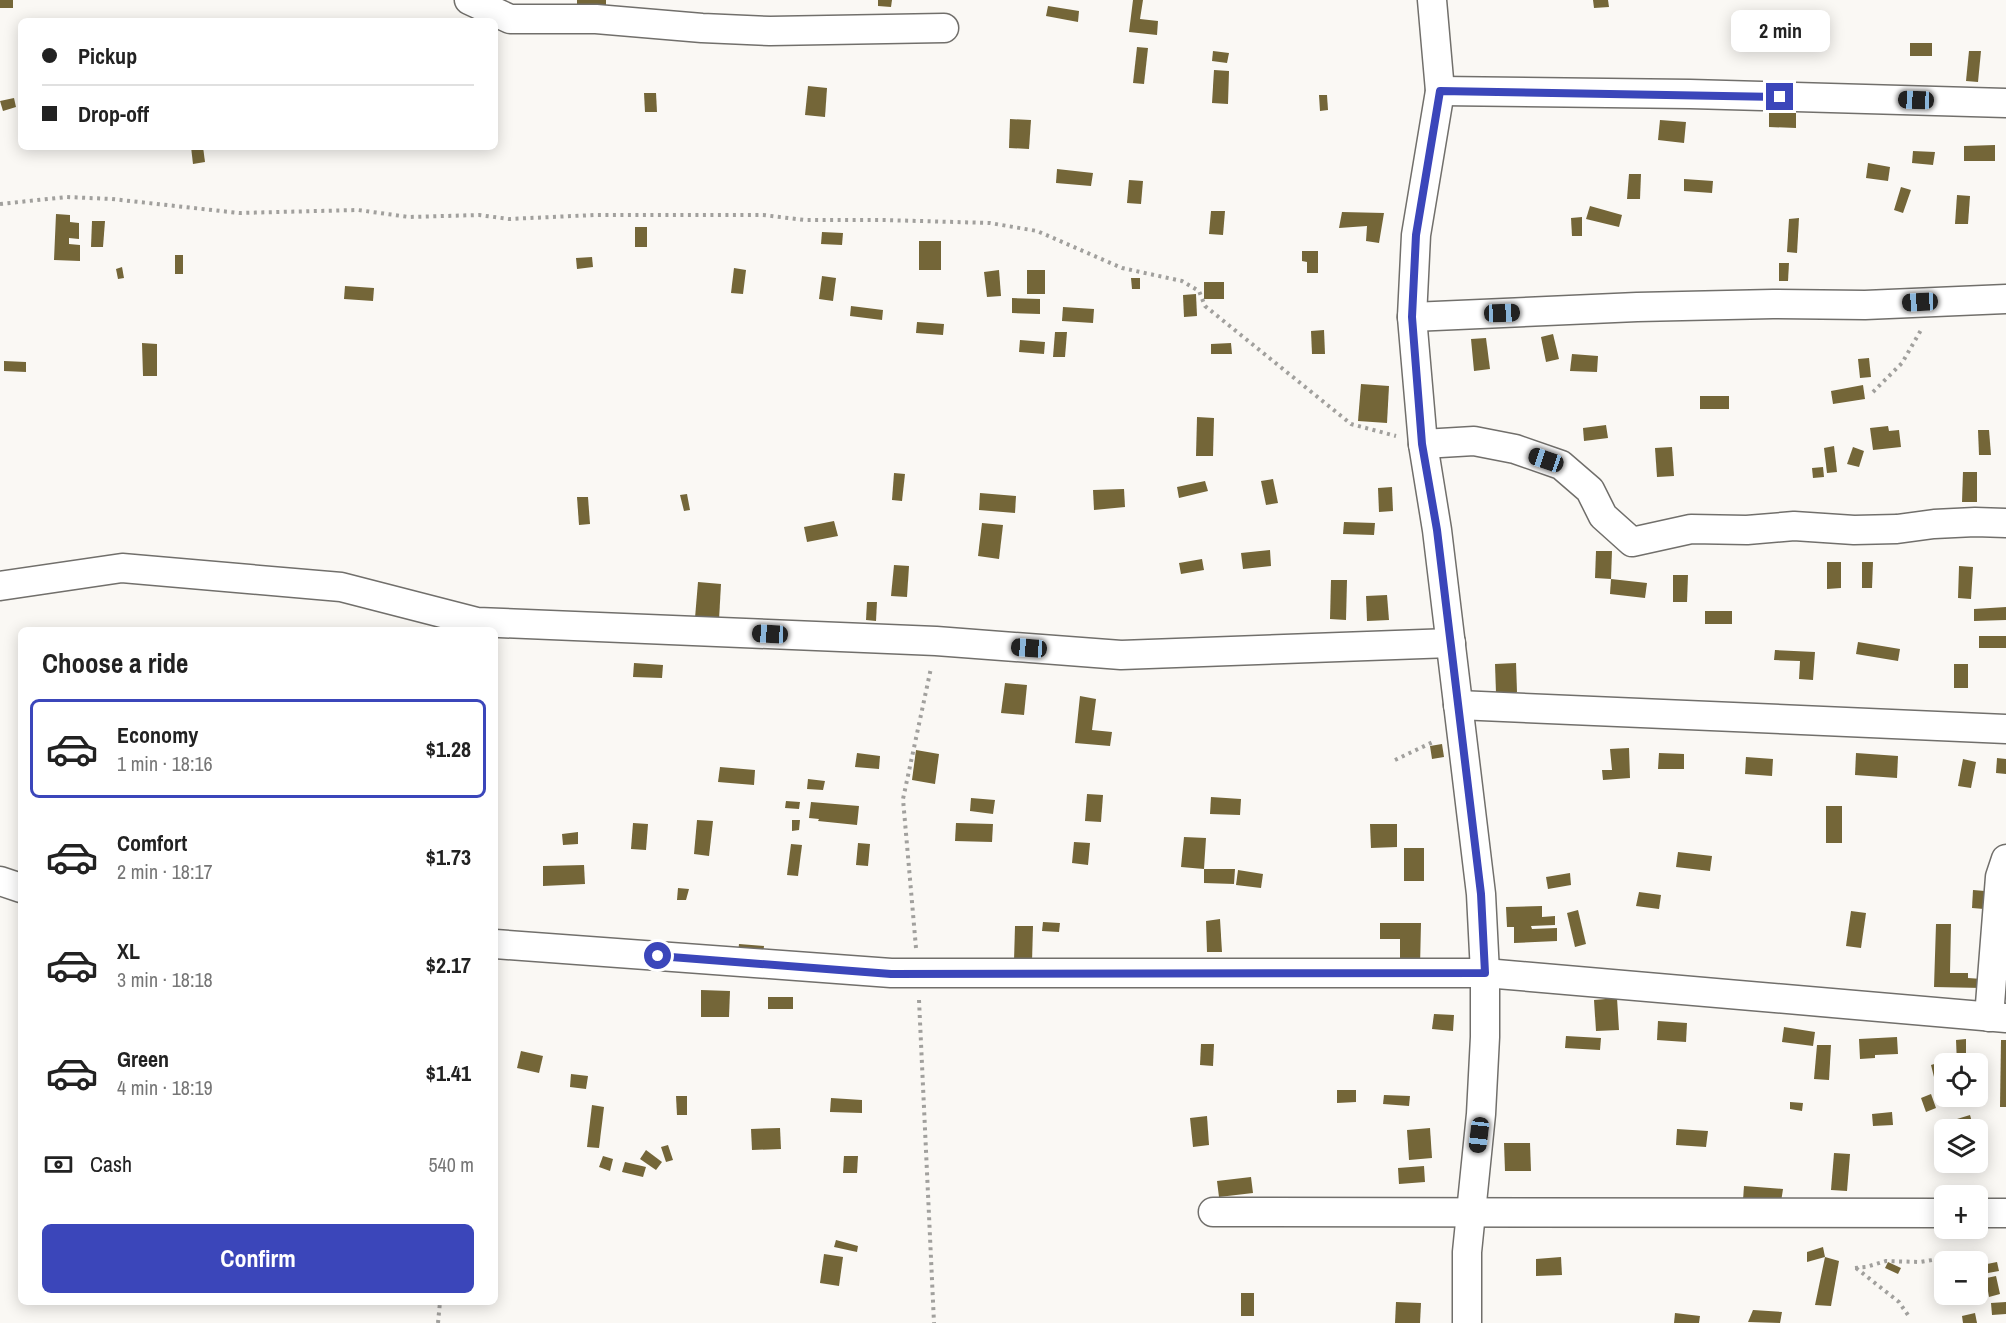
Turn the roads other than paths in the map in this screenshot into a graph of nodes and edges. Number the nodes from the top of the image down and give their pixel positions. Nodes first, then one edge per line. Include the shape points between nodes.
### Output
1 (469, 0) edge
2 (1432, 0) edge
3 (944, 28) dead end
4 (1440, 91) junction
5 (2006, 102) edge
6 (2006, 299) edge
7 (1412, 317) junction
8 (1422, 444) junction
9 (2006, 523) edge
10 (0, 586) edge
11 (1450, 643) junction
12 (1460, 719) junction
13 (2006, 729) edge
14 (2006, 859) edge
15 (0, 881) edge
16 (18, 887) edge
17 (498, 944) edge
18 (1485, 973) junction
19 (1997, 1018) edge
20 (1213, 1212) dead end
21 (1471, 1212) junction
22 (1934, 1213) edge
23 (1988, 1213) edge
24 (2006, 1214) edge
25 (1467, 1323) edge

1 - 3 street via 510,19 596,19 770,31
2 - 4 street
4 - 5 street
4 - 7 street via 1416,235
6 - 7 street via 1637,307
7 - 8 street
8 - 9 street via 1474,441 1515,449 1561,465 1590,490 1603,516 1632,542 1691,529 1747,531 1794,526 1865,530
8 - 11 street
10 - 11 street via 122,568 341,587 477,622 936,641 1121,656
11 - 12 street
12 - 13 street
12 - 18 street via 1481,894
14 - 19 street via 2000,877
15 - 16 street
17 - 18 street via 891,974
18 - 19 street
18 - 21 street via 1481,1114
20 - 21 street
21 - 22 street
21 - 25 street
23 - 24 street

